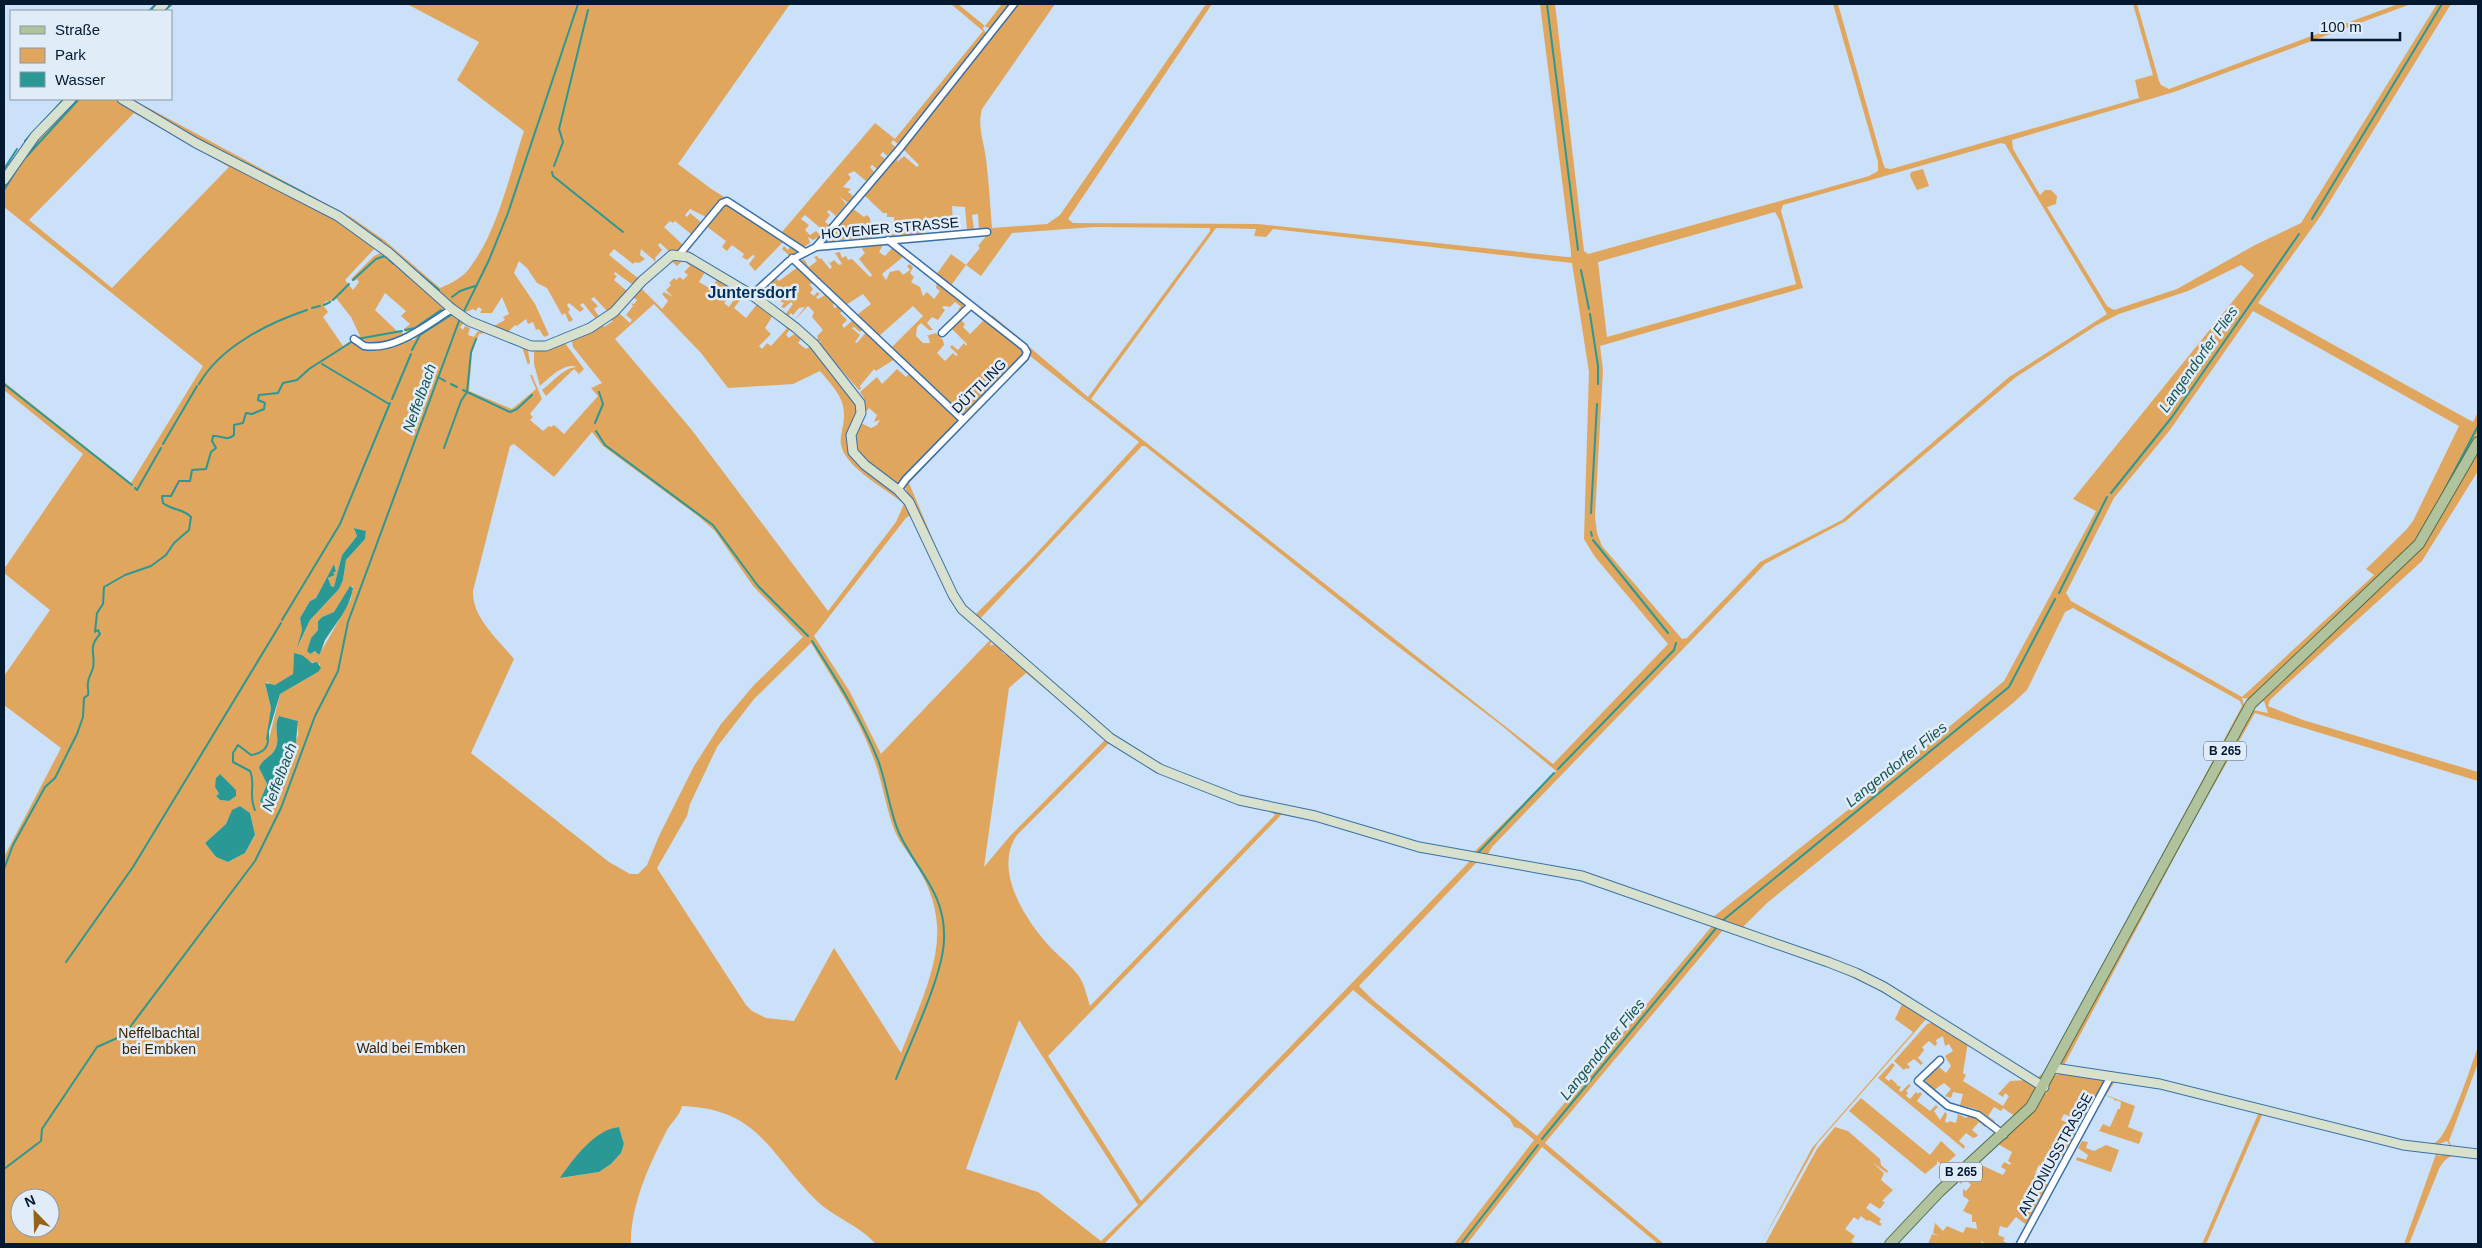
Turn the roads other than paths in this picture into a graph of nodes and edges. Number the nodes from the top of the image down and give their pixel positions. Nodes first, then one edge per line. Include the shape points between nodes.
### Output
1 (1014, 4) edge
2 (70, 100) edge
3 (124, 100) edge
4 (4, 180) edge
5 (987, 232) dead end
6 (888, 240) junction
7 (816, 247) junction
8 (805, 252) junction
9 (679, 255) junction
10 (792, 258) junction
11 (752, 295) junction
12 (970, 306) junction
13 (452, 309) junction
14 (942, 333) dead end
15 (355, 340) dead end
16 (963, 420) junction
17 (2478, 442) edge
18 (898, 490) junction
19 (1940, 1060) dead end
20 (2054, 1068) junction
21 (2111, 1076) junction
22 (2044, 1087) junction
23 (2004, 1135) junction
24 (2478, 1154) edge
25 (1890, 1244) edge
26 (2020, 1244) edge

1 - 7 street via 901,147
2 - 4 street via 35,136
3 - 13 street via 196,143 338,216 381,247
5 - 6 street, HOVENER STRASSE
6 - 7 street, HOVENER STRASSE
6 - 12 street, DÜTTLING
7 - 8 street, HOVENER STRASSE
8 - 9 street via 727,201
8 - 10 street, HOVENER STRASSE
9 - 11 street via 688,257
9 - 13 street via 663,260 605,318 581,333 546,346 531,346 479,326
10 - 11 street, HOVENER STRASSE
10 - 16 street
11 - 18 street via 808,338 856,395 862,411 851,435 852,448 865,465
12 - 14 street
12 - 16 street, DÜTTLING via 1024,347 1027,353
13 - 15 street via 393,344 367,347
16 - 18 street, DÜTTLING
17 - 20 main road, B 265 via 2430,529 2414,550 2251,704
18 - 22 street via 917,515 962,610 1110,738 1160,769 1239,800 1315,816 1419,847 1582,876 1828,962 1871,980
19 - 23 street via 1918,1081 1948,1106 1978,1114
20 - 21 street
20 - 22 main road, B 265
21 - 24 street via 2160,1084 2403,1145
21 - 26 street, ANTONIUSSTRASSE
22 - 23 main road, B 265 via 2031,1107
23 - 25 main road, B 265 via 1934,1197

